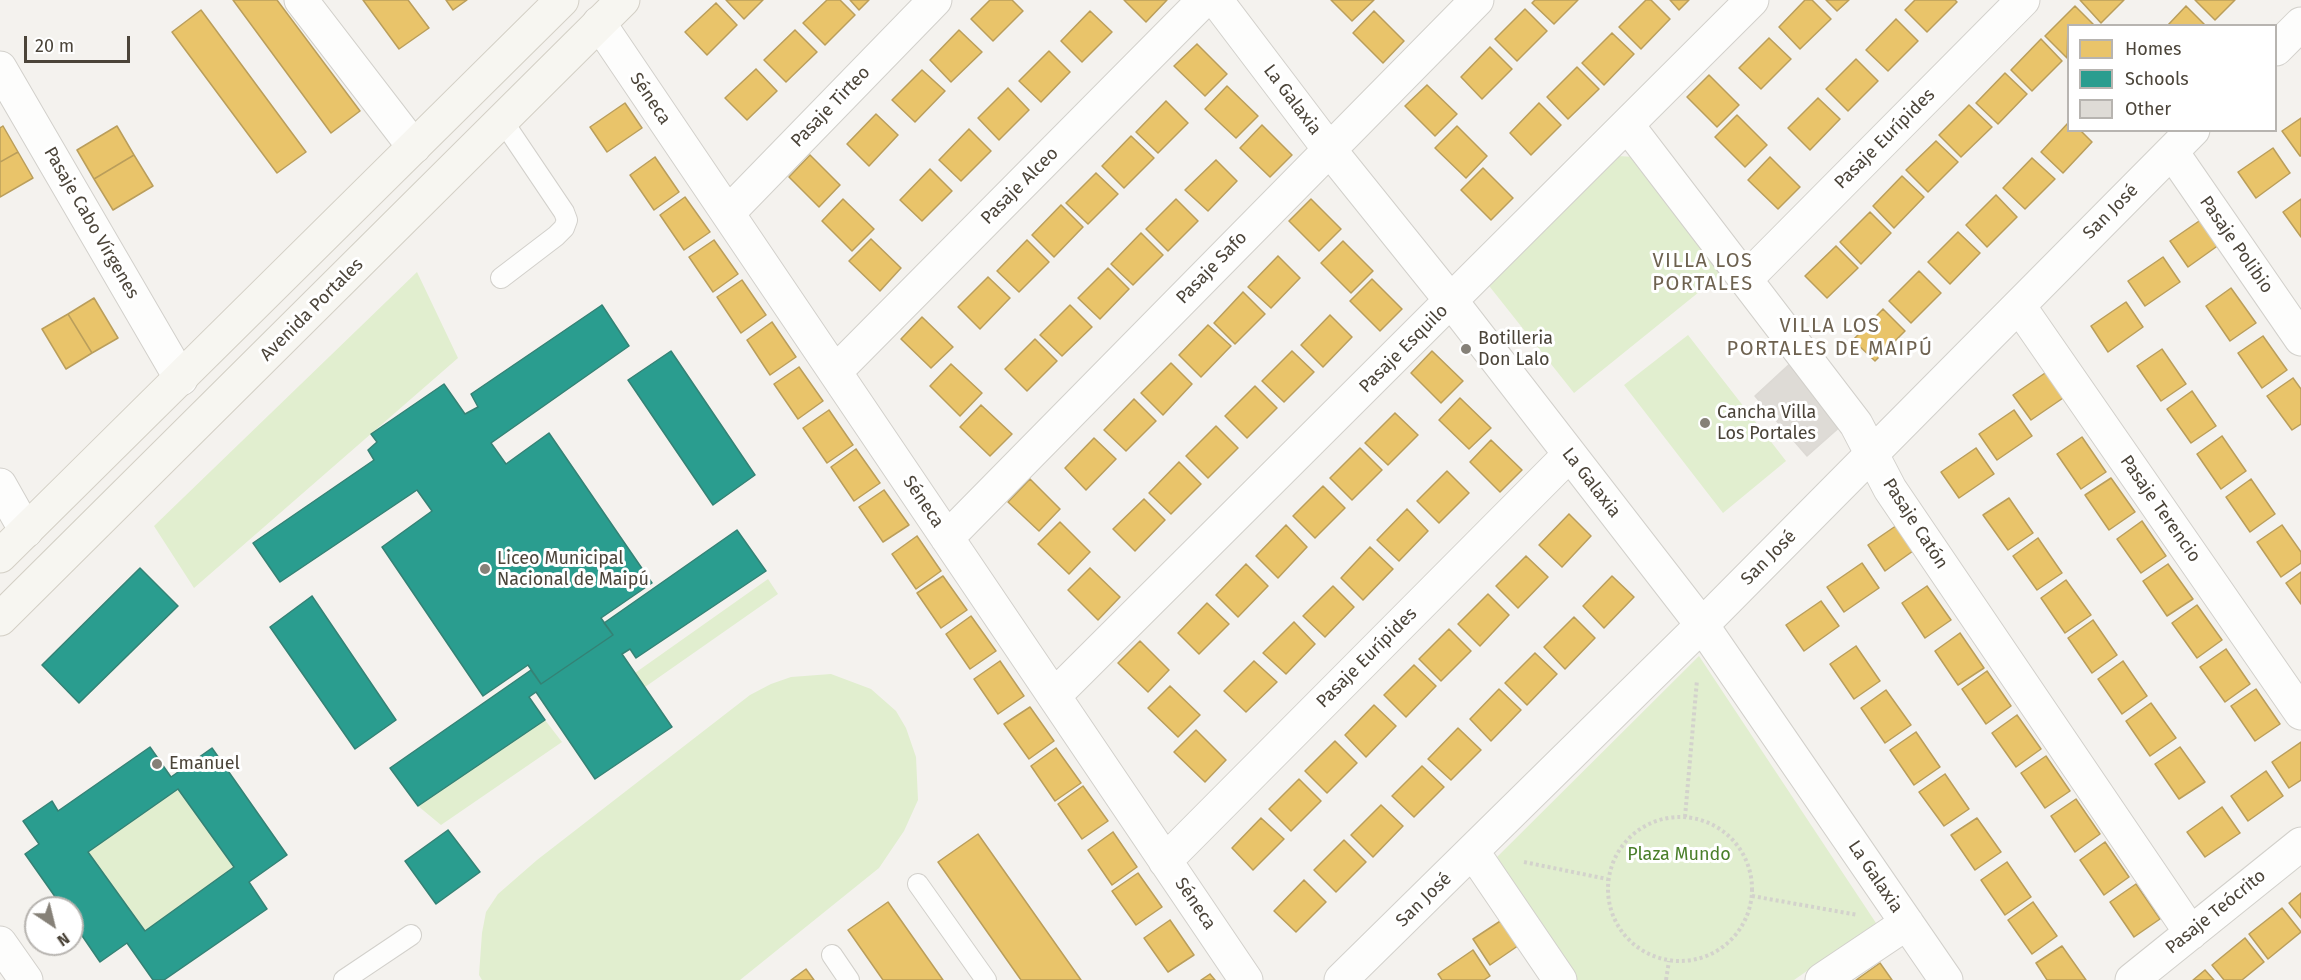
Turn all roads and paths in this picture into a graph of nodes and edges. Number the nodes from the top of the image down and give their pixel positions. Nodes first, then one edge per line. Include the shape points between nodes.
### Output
1 (301, 0) edge
2 (562, 0) edge
3 (623, 0) edge
4 (935, 0) edge
5 (1204, 0) edge
6 (1216, 0) edge
7 (1477, 0) edge
8 (1752, 0) edge
9 (2023, 0) edge
10 (599, 23) junction
11 (2301, 24) edge
12 (2277, 49) edge
13 (0, 68) edge
14 (502, 120) junction
15 (1628, 126) junction
16 (2182, 141) edge
17 (414, 147) junction
18 (1329, 149) junction
19 (728, 213) junction
20 (501, 278) dead end
21 (1746, 279) junction
22 (1452, 302) junction
23 (2019, 306) junction
24 (2301, 339) edge
25 (835, 372) junction
26 (181, 379) junction
27 (1872, 454) junction
28 (1569, 455) junction
29 (0, 485) edge
30 (26, 531) junction
31 (947, 538) junction
32 (0, 556) edge
33 (0, 619) edge
34 (1702, 625) junction
35 (1054, 696) junction
36 (2301, 713) edge
37 (1685, 817) junction
38 (2301, 844) edge
39 (1473, 852) junction
40 (1166, 861) junction
41 (1608, 879) junction
42 (918, 884) dead end
43 (1752, 896) junction
44 (1907, 923) junction
45 (2191, 933) junction
46 (411, 935) dead end
47 (0, 943) edge
48 (832, 955) dead end
49 (1670, 962) junction
50 (26, 980) edge
51 (344, 980) edge
52 (849, 980) edge
53 (986, 980) edge
54 (1246, 980) edge
55 (1341, 980) edge
56 (1560, 980) edge
57 (1666, 980) edge
58 (1822, 980) edge
59 (1946, 980) edge
60 (2132, 980) edge

1 - 17 street
2 - 17 main road
3 - 10 main road, Avenida Portales
4 - 19 street, Pasaje Tirteo
5 - 25 street, Pasaje Alceo
6 - 18 street, La Galaxia
7 - 18 street, Pasaje Safo
8 - 15 street, Pasaje Esquilo
9 - 21 street, Pasaje Eurípides
10 - 14 main road, Avenida Portales
10 - 19 street, Séneca
11 - 12 street
13 - 26 street, Pasaje Cabo Vírgenes
14 - 20 lane via 567,220 556,236
14 - 33 main road, Avenida Portales
15 - 21 street, Pasaje Catón
15 - 22 street, Pasaje Esquilo
16 - 23 street, San José
16 - 24 street, Pasaje Polibio
17 - 26 main road
18 - 22 street, La Galaxia
18 - 31 street, Pasaje Safo
19 - 25 street, Séneca
21 - 27 street, Pasaje Catón via 1856,424
22 - 28 street, La Galaxia
22 - 35 street, Pasaje Esquilo
23 - 27 street, San José
23 - 36 street, Pasaje Terencio
25 - 31 street, Séneca
26 - 30 main road
27 - 34 street, San José
27 - 45 street, Pasaje Catón via 1890,489
28 - 34 street, La Galaxia
28 - 40 street, Pasaje Eurípides
29 - 30 street
30 - 32 main road
31 - 35 street, Séneca
34 - 37 path
34 - 39 street, San José
34 - 44 street, La Galaxia
35 - 40 street, Séneca
37 - 41 path via 1664,818 1643,826 1626,840 1614,858
37 - 43 path via 1708,822 1727,834 1743,852 1751,873
38 - 45 street, Pasaje Teócrito
39 - 41 path
39 - 55 street, San José
39 - 56 street
40 - 54 street, Séneca
41 - 49 path via 1608,902 1615,923 1629,942
42 - 53 lane
43 - 44 path
43 - 49 path via 1746,919 1733,939 1715,953 1693,961
44 - 58 street
44 - 59 street, La Galaxia
45 - 60 street, Pasaje Teócrito
46 - 51 lane
47 - 50 street
48 - 52 lane
49 - 57 path

